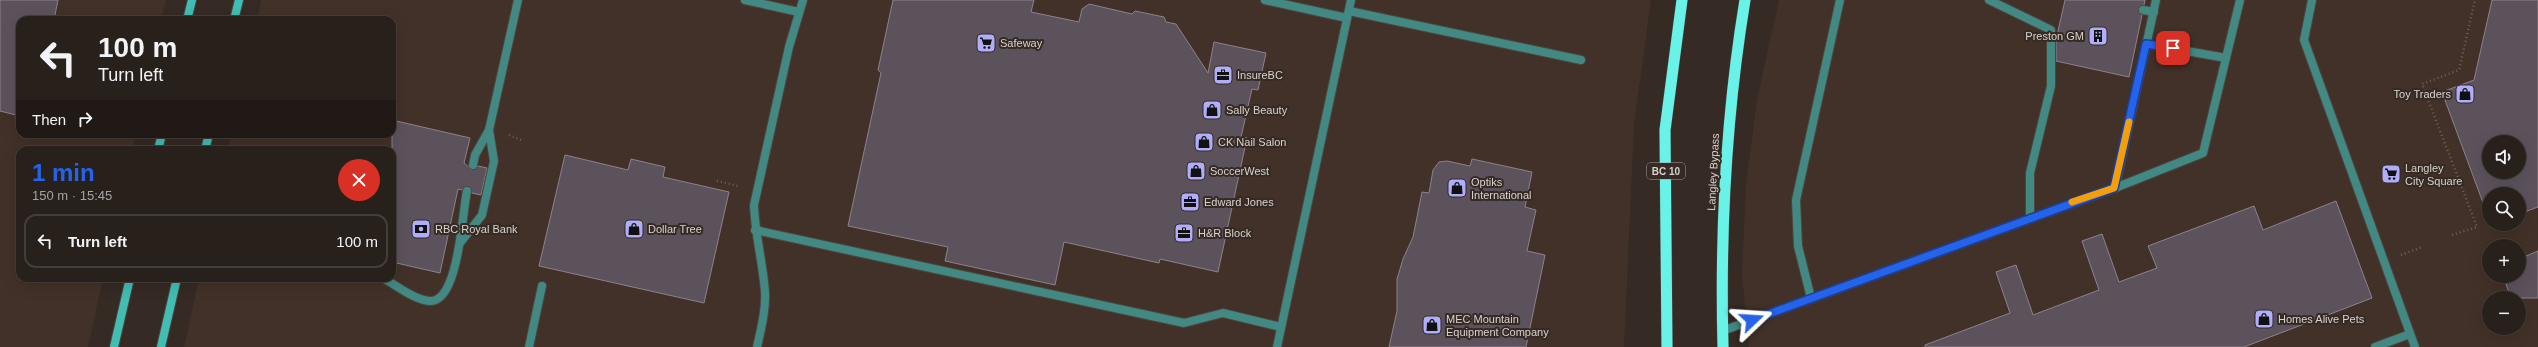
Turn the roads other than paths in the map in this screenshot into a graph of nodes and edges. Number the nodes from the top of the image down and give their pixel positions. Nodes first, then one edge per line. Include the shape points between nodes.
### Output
1 (192, 0) edge
2 (239, 0) edge
3 (518, 0) edge
4 (746, 0) edge
5 (803, 0) edge
6 (1265, 0) edge
7 (1351, 0) edge
8 (1682, 0) edge
9 (1745, 0) edge
10 (1840, 0) edge
11 (1988, 0) edge
12 (2156, 0) edge
13 (2240, 0) edge
14 (2312, 0) edge
15 (2143, 10) dead end
16 (799, 12) junction
17 (2154, 12) junction
18 (1348, 14) junction
19 (188, 16) edge
20 (235, 16) edge
21 (2146, 44) junction
22 (2226, 58) junction
23 (1581, 60) dead end
24 (489, 130) junction
25 (473, 165) dead end
26 (2114, 188) junction
27 (467, 191) dead end
28 (2030, 217) junction
29 (755, 230) junction
30 (460, 244) junction
31 (129, 282) edge
32 (176, 282) edge
33 (390, 282) edge
34 (542, 286) dead end
35 (1811, 298) junction
36 (1281, 327) junction
37 (1722, 331) junction
38 (2410, 334) junction
39 (114, 347) edge
40 (161, 347) edge
41 (529, 347) edge
42 (757, 347) edge
43 (1277, 347) edge
44 (1667, 347) edge
45 (1723, 347) edge
46 (2375, 347) edge
47 (2415, 347) edge

1 - 19 main road
2 - 20 main road
3 - 24 lane
4 - 16 lane
5 - 16 lane
6 - 18 lane
7 - 18 lane
8 - 44 highway, BC 10 via 1665,130
9 - 37 highway, Langley Bypass via 1727,134 1721,264
10 - 35 lane via 1796,200 1798,246
11 - 28 lane via 2051,30 2051,86 2030,173
12 - 17 lane
13 - 22 lane
14 - 38 lane via 2304,40
15 - 17 lane
16 - 29 lane via 758,182 754,205
17 - 21 lane
18 - 23 lane
18 - 36 lane
21 - 22 lane
21 - 26 lane
22 - 26 lane via 2203,153
24 - 25 lane via 475,155
24 - 30 lane via 494,161 482,215
26 - 28 lane
27 - 30 lane
28 - 35 lane
29 - 36 lane via 1184,323 1223,313
29 - 42 lane via 765,293 764,314
30 - 33 lane via 452,278 447,291 439,299 429,301 417,297
31 - 39 main road
32 - 40 main road
34 - 41 lane
35 - 37 lane
36 - 43 lane
37 - 45 highway, Langley Bypass
38 - 46 lane
38 - 47 lane

